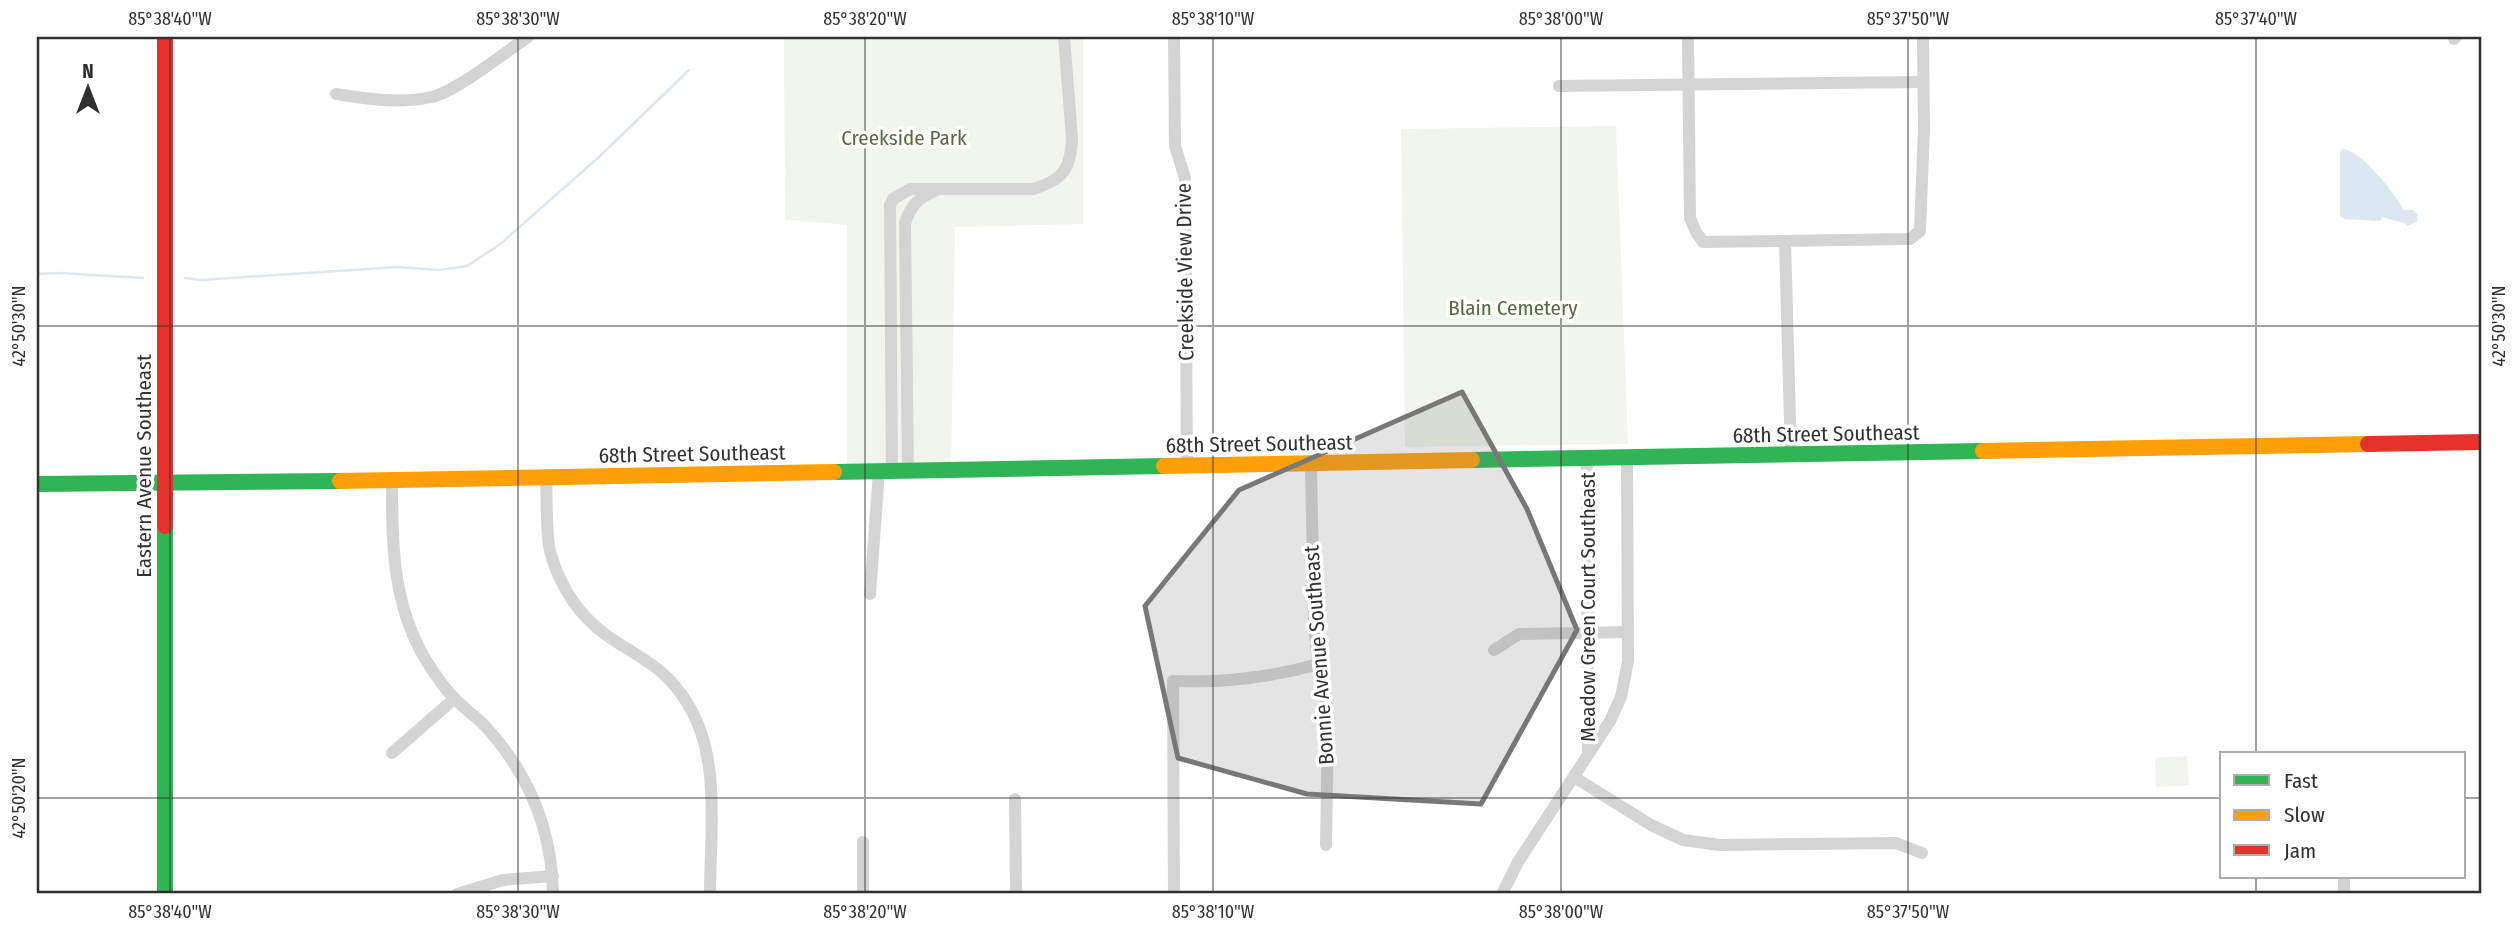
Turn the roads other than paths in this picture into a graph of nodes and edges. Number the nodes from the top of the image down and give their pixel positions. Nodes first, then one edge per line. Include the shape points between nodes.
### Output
1 (165, 37) edge
2 (528, 37) edge
3 (1065, 37) edge
4 (1174, 37) edge
5 (1688, 37) edge
6 (1923, 37) edge
7 (1923, 82) junction
8 (1689, 85) junction
9 (1559, 86) dead end
10 (336, 94) dead end
11 (935, 190) junction
12 (1785, 241) junction
13 (2481, 442) edge
14 (1791, 456) junction
15 (1587, 459) junction
16 (1627, 459) junction
17 (1311, 465) junction
18 (1187, 467) junction
19 (893, 471) junction
20 (546, 477) junction
21 (392, 480) junction
22 (37, 484) edge
23 (165, 484) junction
24 (870, 594) dead end
25 (1588, 632) junction
26 (1628, 632) junction
27 (1494, 650) dead end
28 (1318, 664) junction
29 (454, 699) junction
30 (392, 753) dead end
31 (1588, 754) junction
32 (1574, 777) junction
33 (1015, 799) dead end
34 (863, 842) dead end
35 (1326, 845) dead end
36 (1922, 853) dead end
37 (553, 876) junction
38 (165, 894) edge
39 (457, 894) edge
40 (553, 894) edge
41 (710, 894) edge
42 (863, 894) edge
43 (1016, 894) edge
44 (1174, 894) edge
45 (1502, 894) edge

1 - 23 main road, Eastern Avenue Southeast
2 - 10 street via 436,97 406,101
3 - 11 street via 1072,138 1068,167 1046,185 1033,189
4 - 18 street, Creekside View Drive via 1175,146 1185,178
5 - 8 street
6 - 7 street
7 - 8 street
7 - 12 street via 1920,231 1910,239
8 - 9 street
8 - 12 street via 1690,218 1696,232 1703,242
11 - 19 street via 910,208 905,223
11 - 19 street via 910,189 890,205
12 - 14 street
13 - 14 main road, 68th Street Southeast
14 - 16 main road, 68th Street Southeast
15 - 16 main road, 68th Street Southeast
15 - 17 main road, 68th Street Southeast
15 - 25 street, Meadow Green Court Southeast
16 - 26 street
17 - 18 main road, 68th Street Southeast
17 - 28 street, Bonnie Avenue Southeast
18 - 19 main road, 68th Street Southeast
19 - 20 main road, 68th Street Southeast
19 - 24 street
20 - 21 main road, 68th Street Southeast
20 - 41 street via 549,549 571,601 613,640 663,672 690,707 704,740 710,772
21 - 23 main road, 68th Street Southeast
21 - 29 street via 398,591 425,658
22 - 23 main road, 68th Street Southeast
23 - 38 main road, Eastern Avenue Southeast
25 - 26 street
25 - 27 street via 1519,634
25 - 31 street, Meadow Green Court Southeast
26 - 31 street via 1621,697
28 - 35 street, Bonnie Avenue Southeast via 1328,726
28 - 44 street via 1255,679 1173,681
29 - 30 street
29 - 37 street via 488,730 523,775 543,823
31 - 32 street
32 - 36 street via 1683,840 1720,845 1896,843
32 - 45 street
33 - 43 street
34 - 42 street
37 - 39 street via 503,880
37 - 40 street

